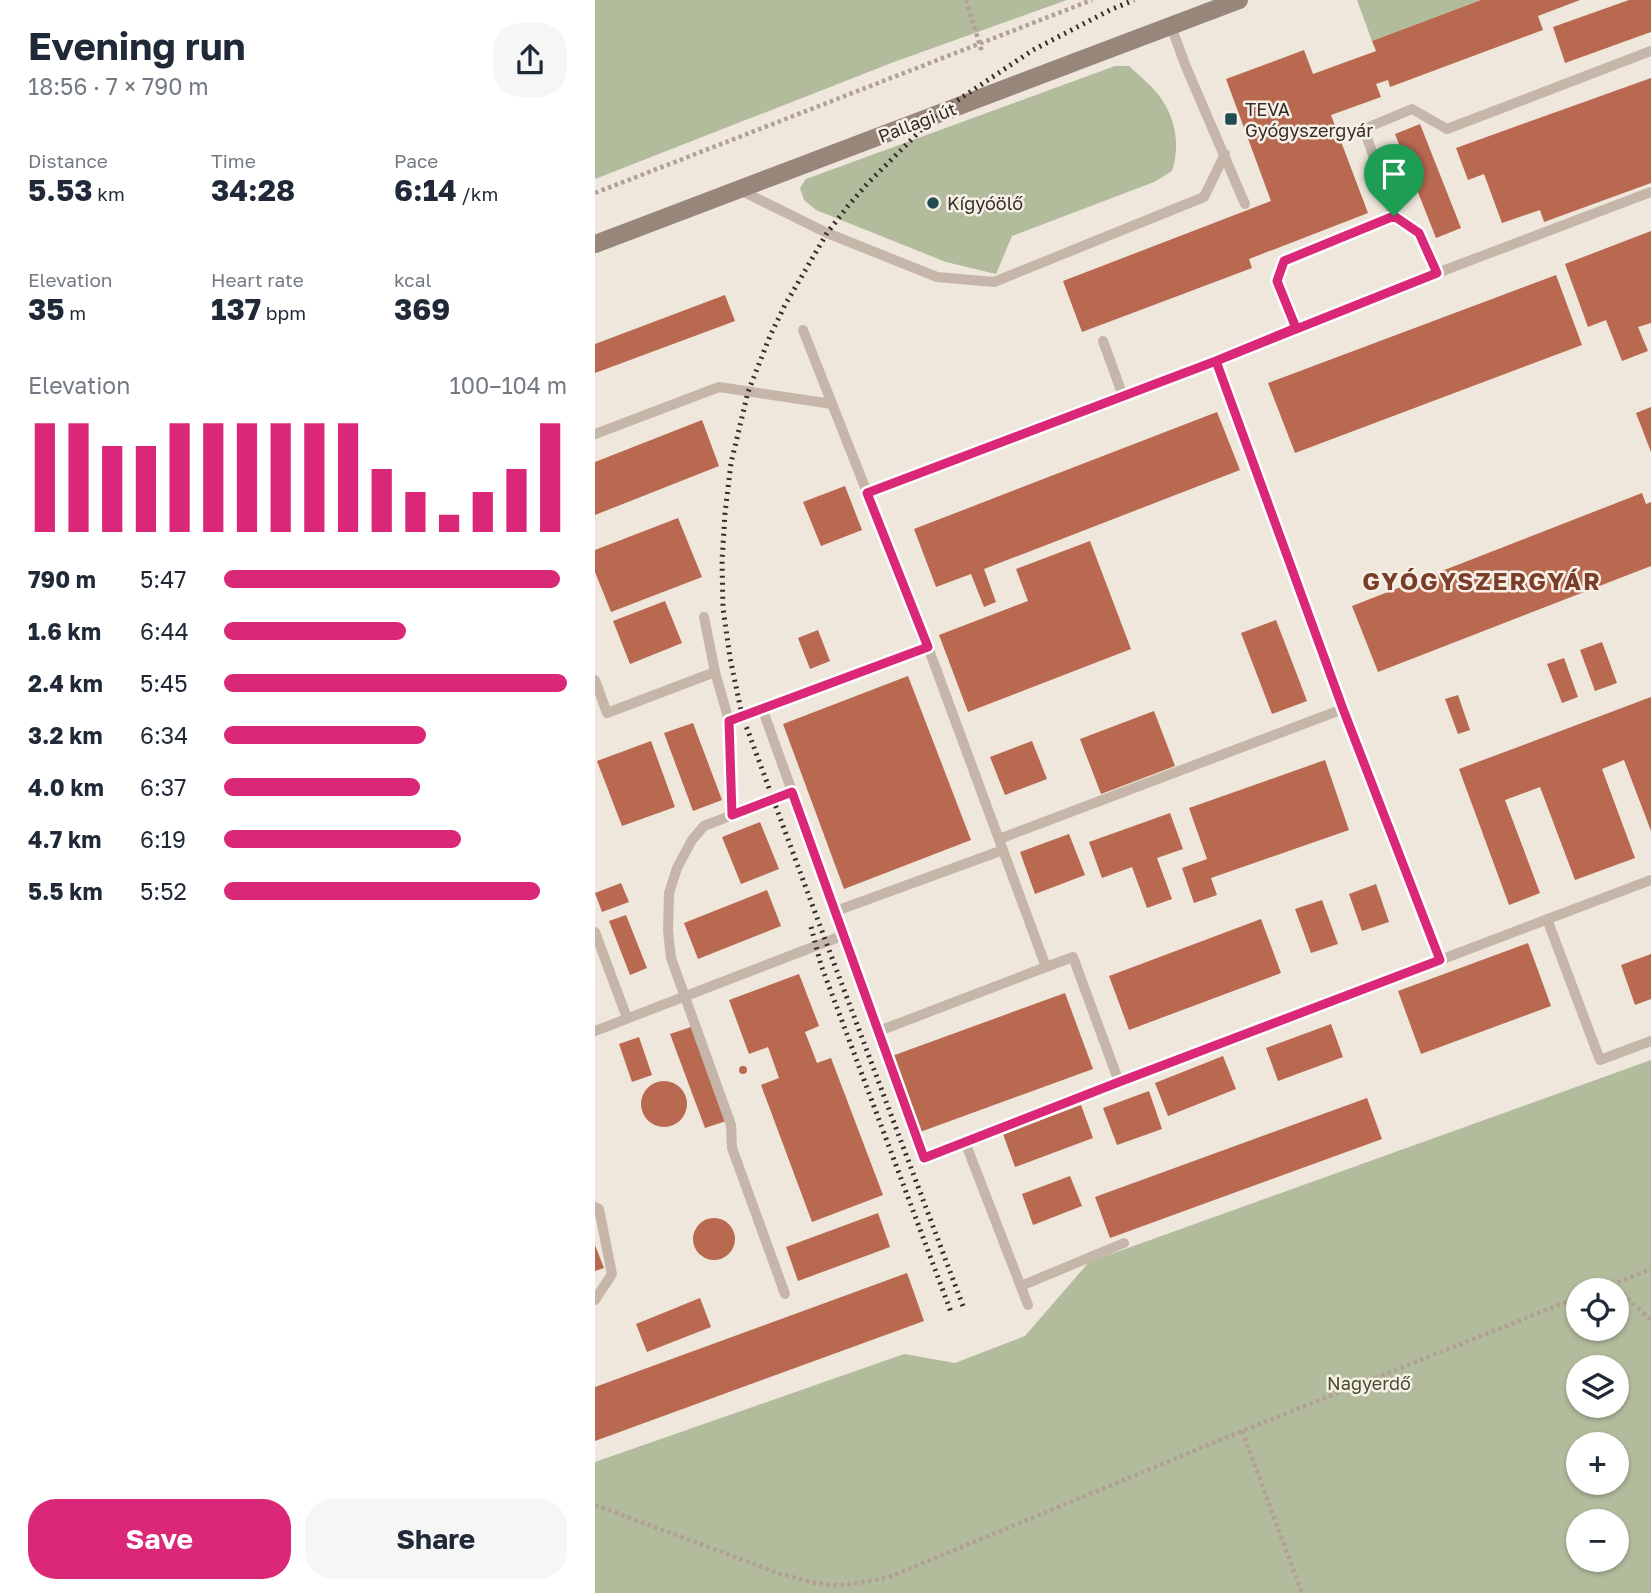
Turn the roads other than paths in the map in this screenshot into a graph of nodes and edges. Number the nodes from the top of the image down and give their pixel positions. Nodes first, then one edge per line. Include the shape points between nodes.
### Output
1 (1240, 0) edge
2 (1171, 26) junction
3 (1651, 51) edge
4 (1225, 155) junction
5 (740, 190) junction
6 (1651, 192) edge
7 (1245, 204) dead end
8 (1394, 216) junction
9 (595, 244) edge
10 (1437, 273) junction
11 (1296, 328) junction
12 (803, 330) dead end
13 (1103, 341) dead end
14 (1216, 361) junction
15 (1123, 397) junction
16 (832, 404) junction
17 (595, 433) edge
18 (867, 493) junction
19 (704, 617) dead end
20 (928, 647) junction
21 (715, 672) junction
22 (595, 680) edge
23 (762, 708) junction
24 (1343, 709) junction
25 (607, 713) junction
26 (595, 718) edge
27 (729, 721) junction
28 (792, 792) junction
29 (732, 815) junction
30 (1001, 844) junction
31 (1651, 880) edge
32 (836, 911) junction
33 (1547, 919) junction
34 (595, 932) edge
35 (844, 935) junction
36 (1440, 960) junction
37 (1046, 967) junction
38 (684, 996) junction
39 (627, 1018) junction
40 (595, 1031) edge
41 (879, 1031) junction
42 (1651, 1041) edge
43 (1119, 1082) junction
44 (965, 1142) junction
45 (595, 1207) edge
46 (1124, 1243) dead end
47 (1021, 1286) junction
48 (785, 1294) dead end
49 (595, 1300) edge
50 (1028, 1305) dead end

1 - 2 street, Pallagi út
2 - 4 lane
2 - 5 street, Pallagi út
3 - 8 lane via 1447,130 1412,109 1364,129
4 - 5 lane via 1204,197 994,282 937,277 827,233
4 - 7 lane
5 - 9 street, Pallagi út
6 - 10 lane
8 - 10 lane via 1419,233
8 - 11 lane via 1284,261 1277,281
10 - 11 lane
11 - 14 lane
12 - 16 lane
13 - 15 lane
14 - 15 lane
14 - 24 lane
15 - 18 lane
16 - 17 lane via 719,387
16 - 18 lane
18 - 20 lane
19 - 21 lane
20 - 23 lane
20 - 30 lane
21 - 25 lane
21 - 27 lane
22 - 25 lane
23 - 27 lane
23 - 28 lane
24 - 30 lane
24 - 36 lane
25 - 26 lane
27 - 29 lane
28 - 29 lane
28 - 32 lane
29 - 38 lane via 704,826 692,840 669,893 671,958
30 - 32 lane
30 - 37 lane
31 - 33 lane
32 - 35 lane
33 - 36 lane
33 - 42 lane via 1600,1060
34 - 39 lane
35 - 38 lane
35 - 41 lane
36 - 43 lane
37 - 41 lane
37 - 43 lane via 1073,957
38 - 39 lane
38 - 48 lane via 731,1125 731,1148
39 - 40 lane
41 - 44 lane via 924,1158
43 - 44 lane
44 - 47 lane
45 - 49 lane via 600,1209 612,1274
46 - 47 lane
47 - 50 lane

